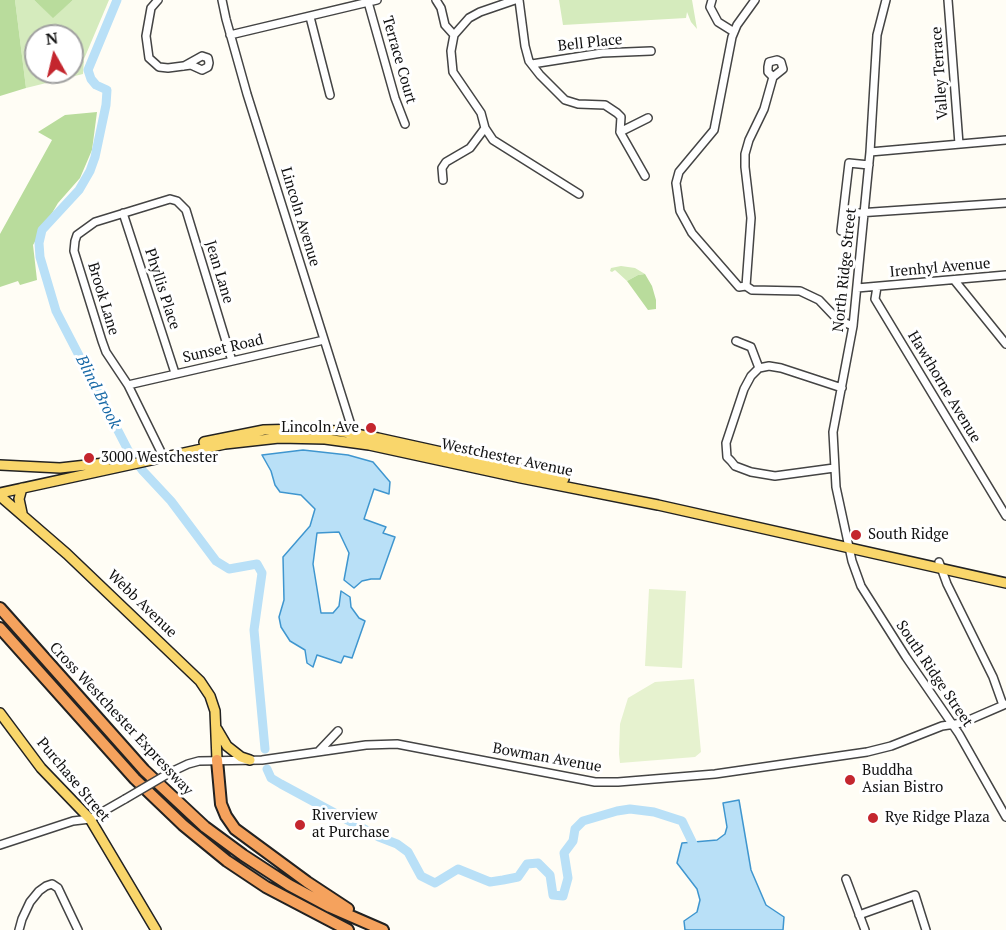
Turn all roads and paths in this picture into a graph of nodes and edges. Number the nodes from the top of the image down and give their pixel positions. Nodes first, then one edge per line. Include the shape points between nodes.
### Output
1 (158, 0) edge
2 (222, 0) edge
3 (377, 0) edge
4 (436, 0) edge
5 (517, 0) edge
6 (712, 0) edge
7 (755, 0) edge
8 (886, 0) edge
9 (948, 0) edge
10 (368, 2) junction
11 (310, 17) junction
12 (734, 32) junction
13 (230, 35) junction
14 (454, 35) junction
15 (651, 51) dead end
16 (532, 64) junction
17 (184, 66) dead end
18 (773, 77) dead end
19 (330, 95) dead end
20 (648, 118) dead end
21 (405, 124) dead end
22 (485, 128) junction
23 (620, 132) junction
24 (1006, 140) edge
25 (959, 144) junction
26 (870, 152) junction
27 (869, 165) junction
28 (645, 176) dead end
29 (443, 180) dead end
30 (579, 194) dead end
31 (170, 199) joint
32 (1006, 203) edge
33 (864, 212) junction
34 (123, 213) junction
35 (843, 214) junction
36 (841, 231) dead end
37 (1006, 276) edge
38 (955, 280) junction
39 (746, 286) junction
40 (877, 287) junction
41 (857, 288) junction
42 (853, 326) junction
43 (324, 340) junction
44 (736, 341) dead end
45 (1006, 344) edge
46 (232, 361) junction
47 (759, 368) junction
48 (175, 373) junction
49 (128, 385) junction
50 (842, 388) junction
51 (350, 438) junction
52 (162, 454) junction
53 (125, 462) junction
54 (0, 465) edge
55 (834, 468) junction
56 (22, 488) junction
57 (0, 494) edge
58 (22, 513) junction
59 (1006, 516) edge
60 (848, 545) junction
61 (940, 565) junction
62 (1006, 578) edge
63 (1006, 583) edge
64 (0, 608) edge
65 (0, 628) edge
66 (1005, 705) edge
67 (0, 713) edge
68 (952, 724) junction
69 (216, 727) junction
70 (338, 731) dead end
71 (318, 752) junction
72 (217, 760) junction
73 (250, 760) junction
74 (1003, 803) edge
75 (1006, 817) edge
76 (90, 819) junction
77 (0, 845) edge
78 (846, 879) dead end
79 (859, 915) junction
80 (19, 930) edge
81 (78, 930) edge
82 (156, 930) edge
83 (348, 930) edge
84 (382, 930) edge
85 (865, 930) edge
86 (926, 930) edge

1 - 17 street via 151,8 146,36 149,58 159,67
2 - 13 street, Lincoln Avenue
3 - 10 street
4 - 14 street
5 - 14 street via 475,15
5 - 16 street
6 - 12 street via 710,7 718,22
7 - 12 street
8 - 26 street, North Ridge Street via 877,35
9 - 25 street, Valley Terrace
10 - 11 street
10 - 21 street, Terrace Court
11 - 13 street
11 - 19 street
12 - 39 street via 714,130 680,172 676,183 685,222 734,283
13 - 43 street, Lincoln Avenue
14 - 22 street via 453,72 481,112
15 - 16 street, Bell Place via 603,53
16 - 23 street via 565,99 612,108 621,117
18 - 39 street via 745,154 751,218
20 - 23 street
22 - 29 street via 470,148 446,162
22 - 30 street via 507,150
23 - 28 street
24 - 25 street
25 - 26 street
26 - 27 street, North Ridge Street
27 - 33 street, North Ridge Street
27 - 35 street via 849,163
31 - 34 street, Brook Lane
31 - 46 street, Jean Lane via 186,210
32 - 33 street
33 - 35 street
33 - 41 street, North Ridge Street
34 - 48 street, Phyllis Place
34 - 49 street, Brook Lane via 85,228 74,245 106,352
35 - 36 street
37 - 38 street, Irenhyl Avenue
38 - 40 street, Irenhyl Avenue
38 - 45 street
39 - 42 street via 753,290 800,291 819,300 838,320
40 - 41 street
40 - 59 street, Hawthorne Avenue via 875,299
41 - 42 street, North Ridge Street
42 - 50 street, North Ridge Street
43 - 46 street, Sunset Road
43 - 51 street, Lincoln Avenue via 350,422
44 - 47 street via 751,348
46 - 48 street, Sunset Road
47 - 50 street via 782,368
47 - 55 street via 744,389 728,436 726,449 730,461 741,469 775,476
48 - 49 street, Sunset Road
49 - 52 street, Brook Lane
50 - 55 street, North Ridge Street via 833,432
51 - 52 main road, Westchester Avenue via 269,438
51 - 60 main road, Westchester Avenue
52 - 53 main road, Westchester Avenue
53 - 54 main road, Westchester Avenue via 60,468
53 - 56 main road, Westchester Avenue
55 - 60 street, North Ridge Street
56 - 57 main road, Westchester Avenue
56 - 58 main road
57 - 58 main road, Webb Avenue
58 - 69 main road, Webb Avenue via 195,676 210,696
60 - 61 main road, Westchester Avenue
60 - 68 street, South Ridge Street via 861,586 874,610
61 - 62 main road, Westchester Avenue
61 - 63 main road, Westchester Avenue
61 - 66 street
64 - 84 highway, Cross Westchester Expressway via 151,777 205,827 289,885
65 - 83 highway, Cross Westchester Expressway via 135,779 183,825 266,887
66 - 68 street, Bowman Avenue
67 - 76 main road, Purchase Street via 41,768
68 - 71 street, Bowman Avenue via 867,752 715,774 618,782 595,782 397,744
68 - 74 street, South Ridge Street
69 - 72 main road, Webb Avenue
69 - 73 main road via 227,746
70 - 71 street
71 - 73 street, Bowman Avenue
72 - 73 street, Bowman Avenue
72 - 76 street, Bowman Avenue, bridge via 193,762 171,772
72 - 84 highway via 221,804 235,829 318,890
74 - 75 street, South Ridge Street
76 - 77 street, Bowman Avenue
76 - 82 main road, Purchase Street
78 - 79 street
79 - 85 street
79 - 86 street via 915,895
80 - 81 street via 30,902 52,884 58,888

